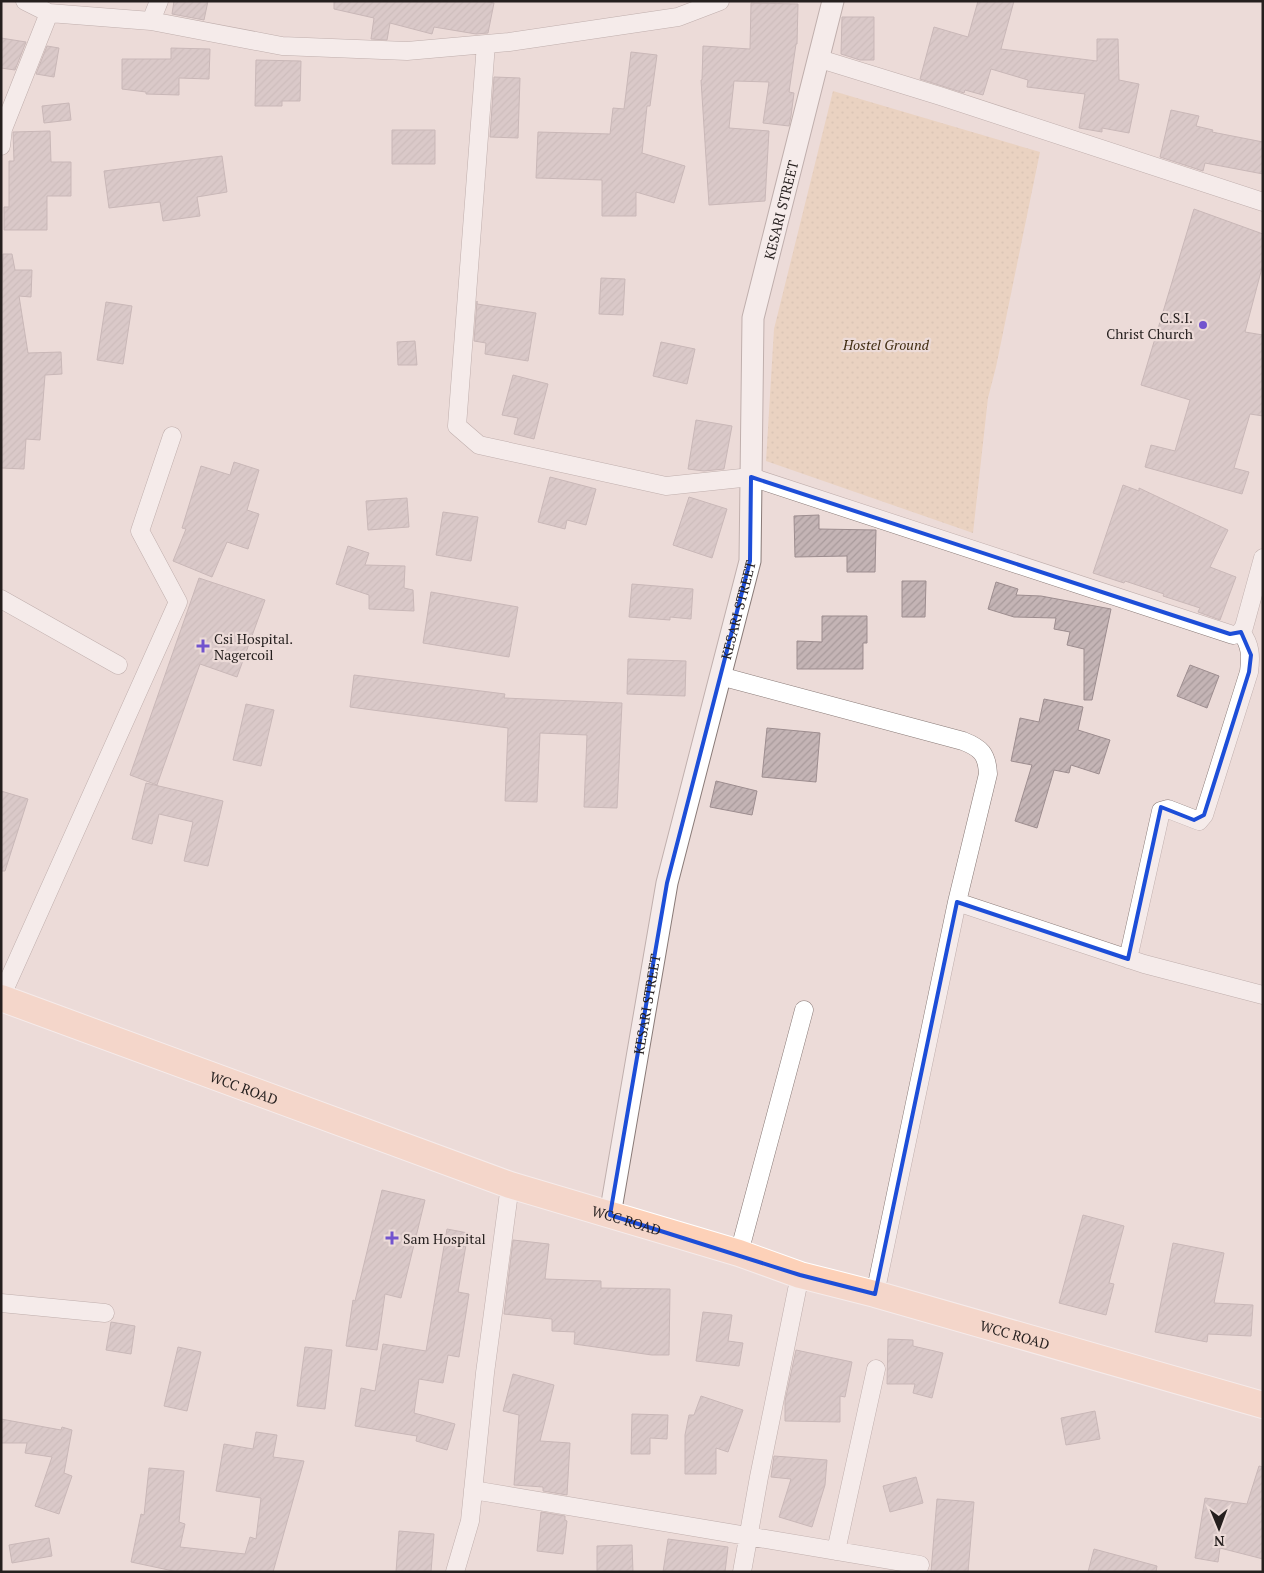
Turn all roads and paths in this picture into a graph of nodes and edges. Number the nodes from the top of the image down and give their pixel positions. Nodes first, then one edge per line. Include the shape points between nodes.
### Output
1 (25, 1) edge
2 (159, 1) edge
3 (720, 1) edge
4 (834, 1) edge
5 (50, 13) junction
6 (151, 21) junction
7 (486, 44) junction
8 (820, 59) junction
9 (1, 146) edge
10 (1263, 202) edge
11 (172, 436) dead end
12 (751, 477) junction
13 (1263, 558) edge
14 (1, 598) edge
15 (1241, 632) junction
16 (118, 664) dead end
17 (720, 676) junction
18 (957, 902) junction
19 (1128, 959) junction
20 (1263, 995) edge
21 (1, 997) edge
22 (804, 1010) dead end
23 (510, 1185) junction
24 (610, 1216) junction
25 (739, 1253) junction
26 (800, 1276) junction
27 (874, 1294) junction
28 (1, 1303) edge
29 (105, 1313) dead end
30 (876, 1369) dead end
31 (1263, 1405) edge
32 (473, 1490) junction
33 (748, 1536) junction
34 (836, 1551) junction
35 (920, 1566) dead end
36 (455, 1572) edge
37 (742, 1572) edge

1 - 5 street
2 - 6 street
3 - 7 street via 678,17
4 - 8 street, KESARI STREET
5 - 6 street
5 - 9 street via 3,129
6 - 7 street via 282,46 407,52
7 - 12 street via 457,426 479,445 666,486
8 - 10 street
8 - 12 street, KESARI STREET via 753,318
11 - 21 street via 140,531 178,602
12 - 15 street via 1230,634
12 - 17 street, KESARI STREET via 750,561
13 - 15 street
14 - 16 street
15 - 19 street via 1251,654 1250,672 1204,815 1199,821 1168,809 1161,811
17 - 18 street via 963,741 982,752 987,760 988,774
17 - 24 street, KESARI STREET via 667,883
18 - 19 street
18 - 27 street
19 - 20 street
21 - 23 main road, WCC ROAD
22 - 25 street
23 - 24 main road, WCC ROAD
23 - 32 street
24 - 25 main road, WCC ROAD
25 - 26 main road, WCC ROAD
26 - 27 main road, WCC ROAD
26 - 33 street
27 - 31 main road, WCC ROAD
28 - 29 street
30 - 34 street
32 - 33 street
32 - 36 street via 470,1521
33 - 34 street
33 - 37 street
34 - 35 street

